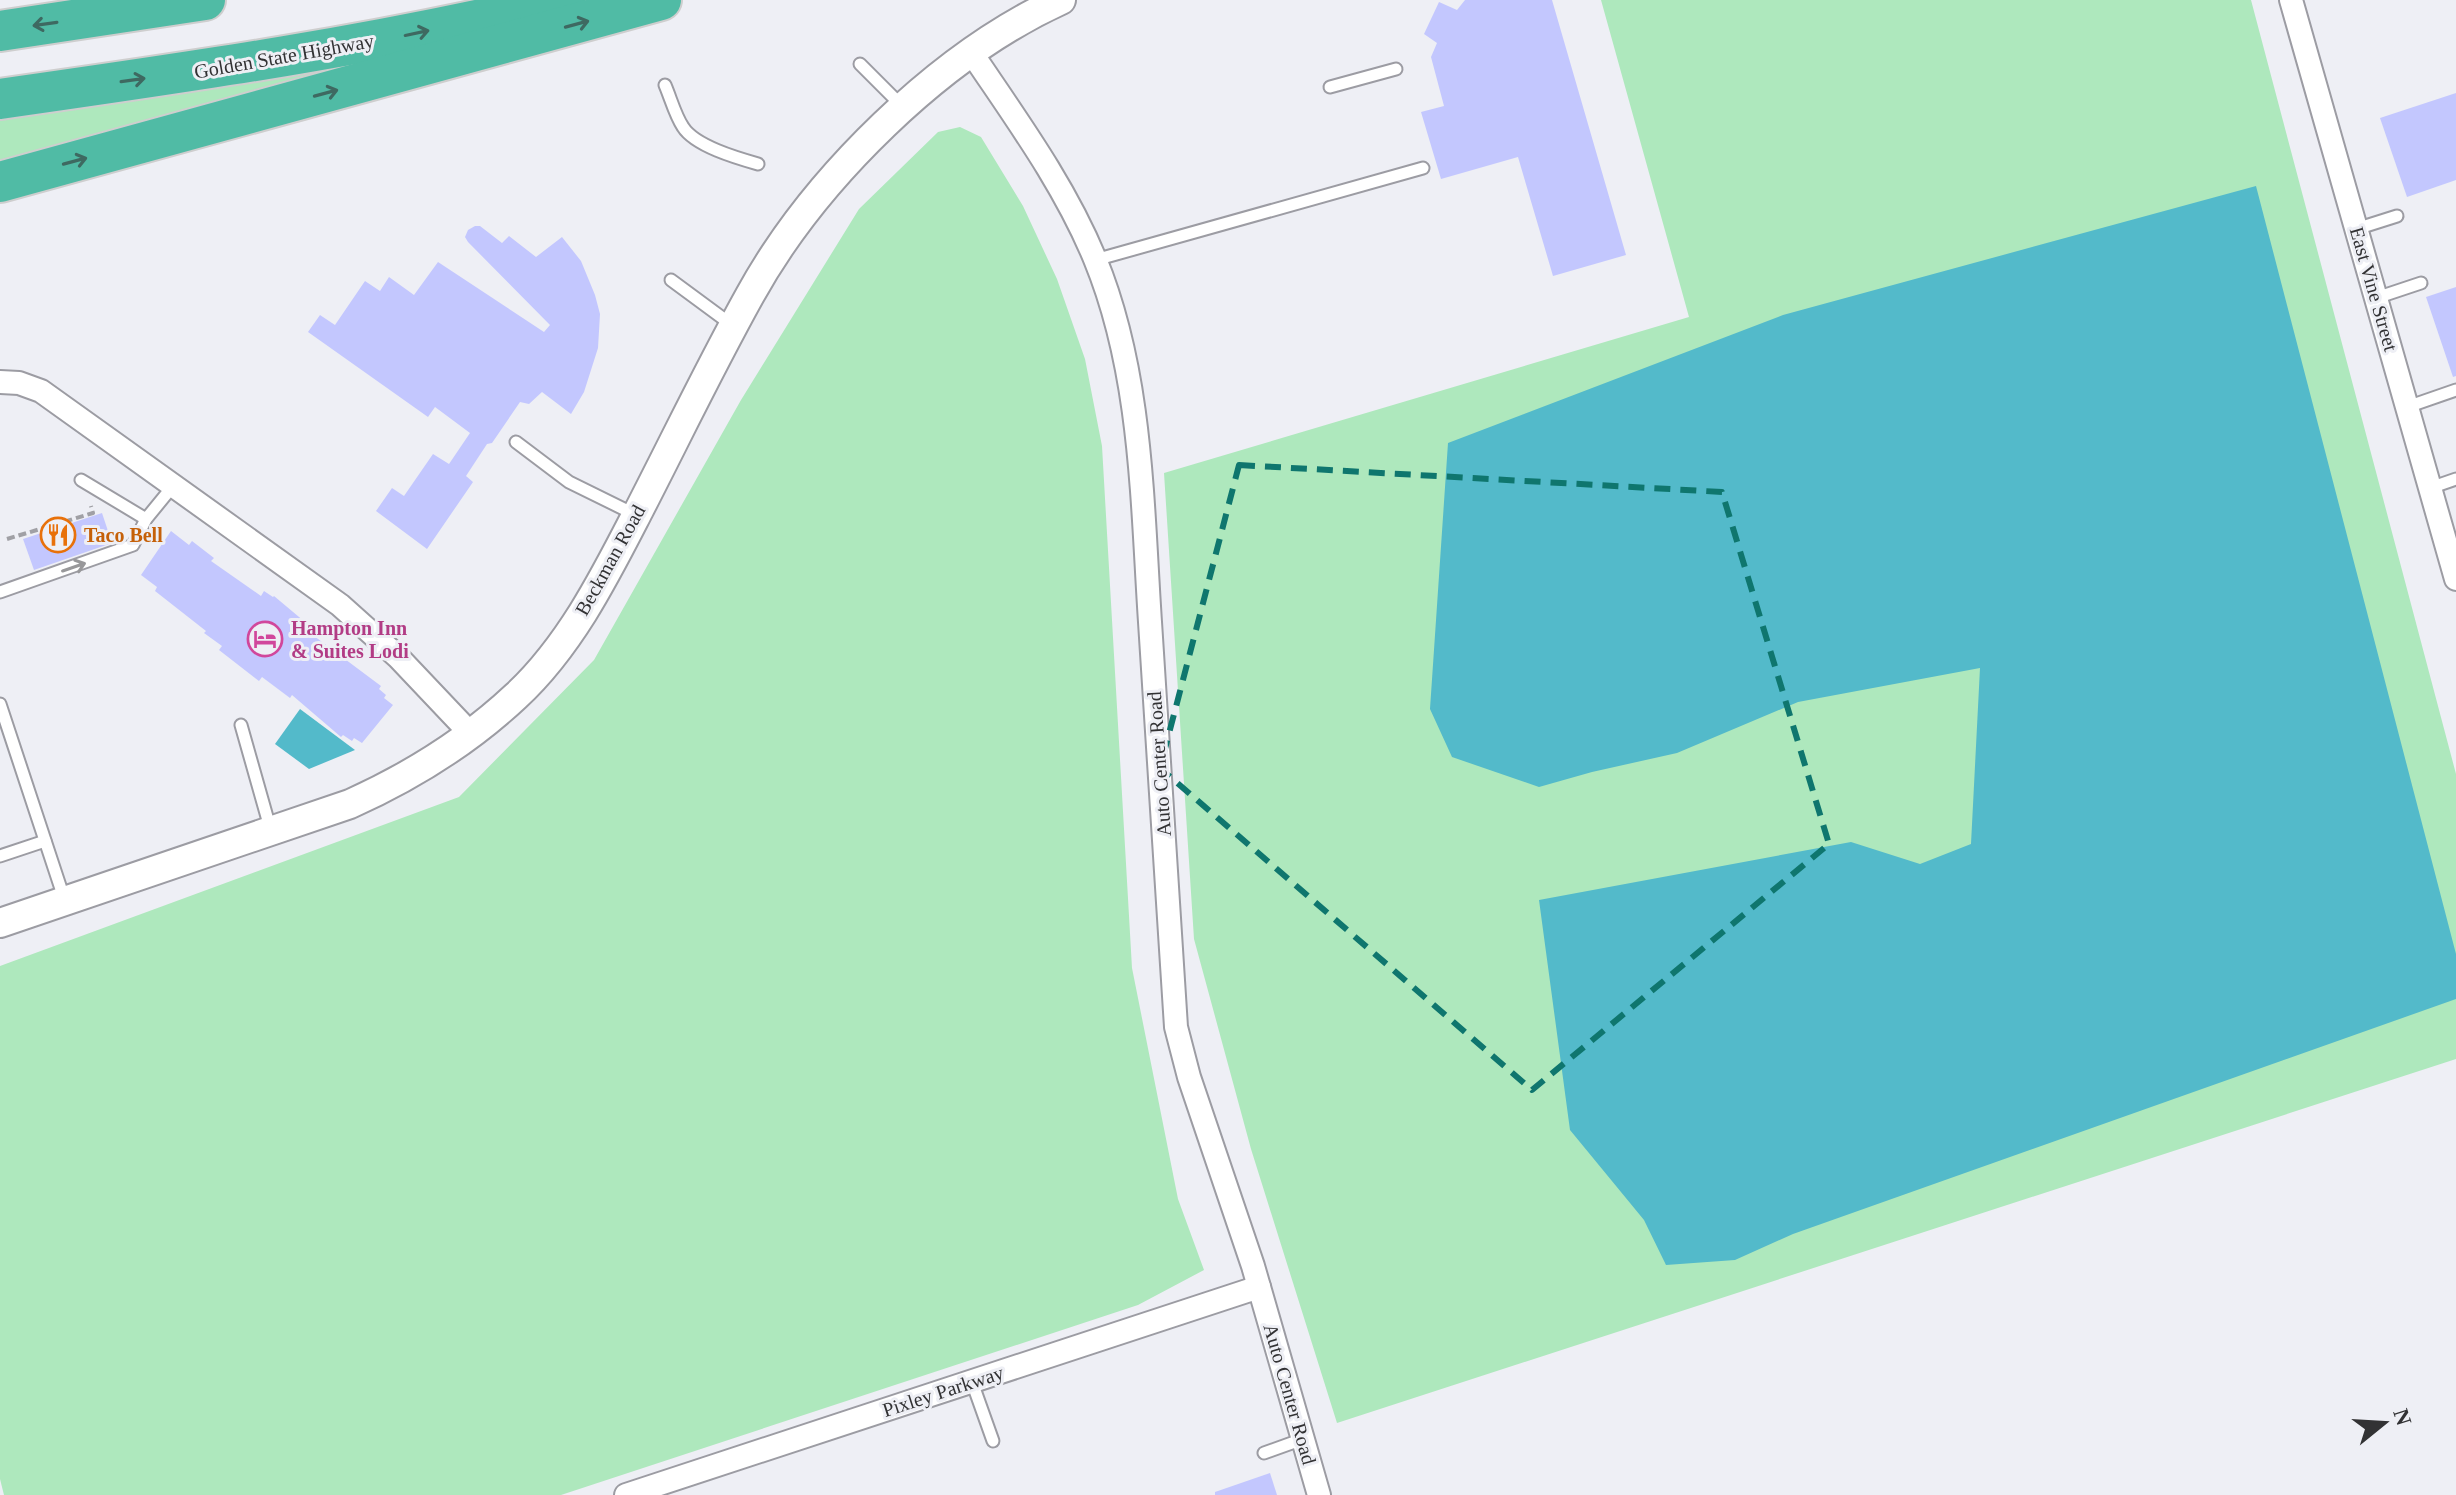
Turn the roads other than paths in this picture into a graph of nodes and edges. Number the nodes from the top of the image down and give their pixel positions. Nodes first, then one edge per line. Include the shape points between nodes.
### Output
1 (205, 0) edge
2 (565, 0) edge
3 (661, 0) edge
4 (1061, 0) edge
5 (2291, 0) edge
6 (0, 31) edge
7 (971, 52) junction
8 (860, 64) dead end
9 (1396, 69) dead end
10 (665, 85) dead end
11 (1330, 87) dead end
12 (0, 99) edge
13 (904, 108) junction
14 (758, 164) dead end
15 (1423, 168) dead end
16 (0, 182) edge
17 (2397, 216) dead end
18 (2356, 229) junction
19 (1095, 260) junction
20 (671, 280) dead end
21 (2421, 283) dead end
22 (2376, 298) junction
23 (734, 326) junction
24 (0, 382) edge
25 (2456, 390) edge
26 (2407, 407) junction
27 (516, 442) dead end
28 (2456, 479) edge
29 (81, 480) dead end
30 (173, 486) junction
31 (2430, 488) junction
32 (636, 516) junction
33 (146, 519) junction
34 (2451, 544) edge
35 (2456, 579) edge
36 (0, 592) edge
37 (1, 709) edge
38 (241, 725) dead end
39 (470, 733) junction
40 (271, 832) junction
41 (45, 841) junction
42 (0, 856) edge
43 (65, 901) junction
44 (0, 923) edge
45 (1259, 1287) junction
46 (972, 1382) junction
47 (1303, 1439) junction
48 (993, 1441) dead end
49 (1264, 1453) dead end
50 (626, 1495) edge
51 (1319, 1495) edge

1 -> 6 highway
12 -> 2 highway, Golden State Highway via 231,67
16 -> 3 highway
4 - 7 street, Beckman Road
5 - 18 street, East Vine Street
7 - 13 street, Beckman Road
7 - 19 street, Auto Center Road via 1056,178
8 - 13 lane
9 - 11 lane
10 - 14 lane via 692,137
13 - 23 street, Beckman Road via 831,180 785,239
15 - 19 lane
17 - 18 lane
18 - 22 street, East Vine Street
19 - 45 street, Auto Center Road via 1132,396 1176,1027
20 - 23 lane
21 - 22 lane
22 - 26 street, East Vine Street
23 - 32 street, Beckman Road
24 - 30 street via 41,391
25 - 26 lane
26 - 31 street, East Vine Street
27 - 32 lane via 569,482
28 - 31 lane
29 - 33 lane
30 - 33 lane
30 - 39 street via 340,605
31 - 34 street, East Vine Street
32 - 39 street, Beckman Road via 606,574 550,658 518,695
36 -> 33 lane via 119,552 133,545
34 - 35 street, East Vine Street
37 - 41 lane
38 - 40 lane
39 - 40 street, Beckman Road via 393,785
40 - 43 street, Beckman Road
41 - 42 lane
41 - 43 lane
43 - 44 street, Beckman Road
45 - 46 street, Pixley Parkway
45 - 47 street, Auto Center Road
46 - 48 lane
46 - 50 street, Pixley Parkway
47 - 49 lane
47 - 51 street, Auto Center Road

